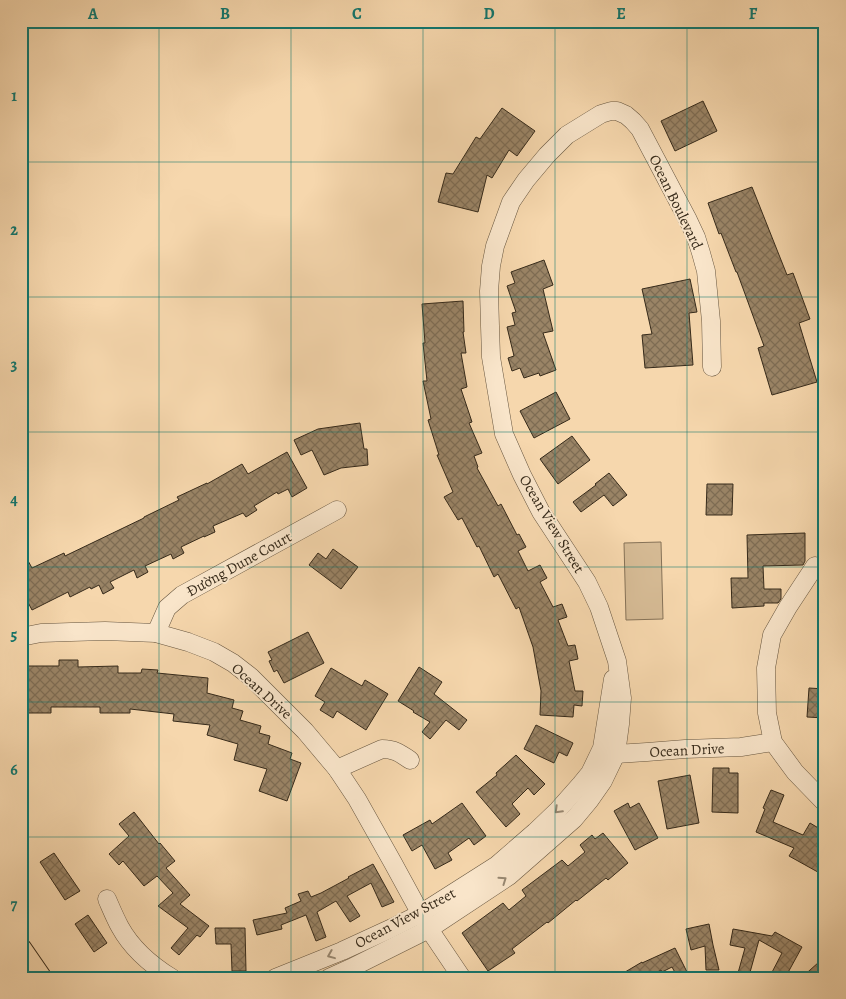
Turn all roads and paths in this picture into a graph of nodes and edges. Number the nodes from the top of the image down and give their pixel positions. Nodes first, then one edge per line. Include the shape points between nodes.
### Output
1 (617, 111) joint
2 (712, 367) dead end
3 (337, 510) dead end
4 (815, 566) dead end
5 (156, 633) junction
6 (21, 638) edge
7 (773, 742) junction
8 (609, 751) junction
9 (410, 760) dead end
10 (337, 769) junction
11 (825, 803) edge
12 (107, 899) dead end
13 (420, 914) junction
14 (429, 929) junction
15 (21, 949) edge
16 (42, 978) edge
17 (172, 978) edge
18 (275, 978) edge
19 (329, 978) edge
20 (462, 978) edge

1 - 2 street, Ocean Boulevard via 626,114 640,130 696,237 706,271
1 - 8 street, Ocean View Street via 601,114 567,135 526,180 500,229 489,291 492,357 504,434 541,512 587,582 617,661 622,698 620,724
3 - 5 street, Đường Dune Court via 182,595 167,608
4 - 7 street via 772,635 766,668 767,712
5 - 6 street, Ocean Drive via 72,632
5 - 10 street, Ocean Drive via 214,652 232,663 305,731
7 - 8 street, Ocean Drive via 741,747
7 - 11 street via 795,772
8 -> 13 street, Ocean View Street via 558,810 497,865
14 -> 8 street, Ocean View Street via 509,876 574,819 602,781
9 - 10 street via 398,752 382,749
10 - 13 street, Ocean Drive
12 - 17 street via 130,943 151,964
13 - 14 street, Ocean Drive
13 -> 18 street, Ocean View Street
14 - 19 street, Ocean View Street
14 - 20 street, Ocean Drive
15 - 16 main road

